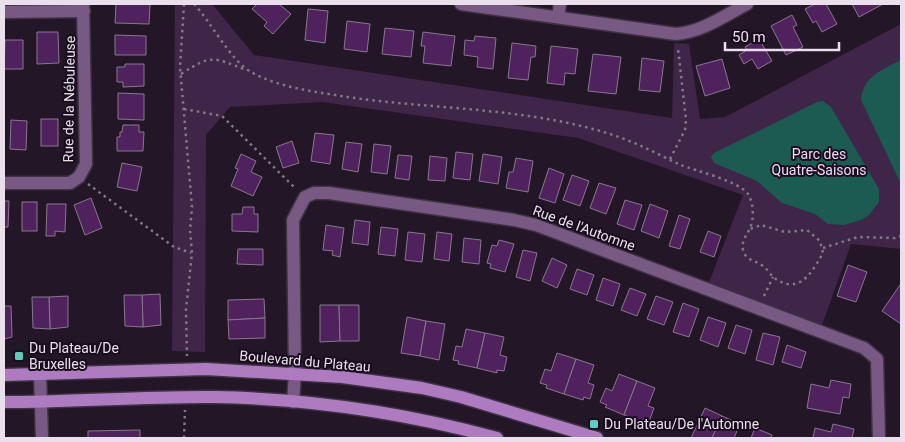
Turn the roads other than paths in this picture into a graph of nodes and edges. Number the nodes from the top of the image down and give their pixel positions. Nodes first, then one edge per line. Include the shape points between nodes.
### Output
1 (460, 4) edge
2 (560, 4) edge
3 (747, 4) edge
4 (84, 8) edge
5 (4, 12) edge
6 (558, 17) junction
7 (4, 184) edge
8 (40, 374) junction
9 (295, 374) junction
10 (4, 375) edge
11 (4, 402) edge
12 (41, 402) junction
13 (293, 402) junction
14 (565, 433) edge
15 (42, 438) edge
16 (497, 438) edge
17 (597, 438) edge
18 (879, 438) edge

1 - 6 street
2 - 6 street
3 - 6 street via 701,28 676,34
4 - 5 street
4 - 7 street, Rue de la Nébuleuse via 86,164 79,177 70,183
8 - 9 main road, Boulevard du Plateau via 206,369
8 - 10 main road, Boulevard du Plateau
8 - 12 street
9 - 13 street
9 - 14 main road, Boulevard du Plateau via 422,388 502,408
9 - 18 street, Rue de l'Automne via 293,220 305,197 314,192 329,193 536,225 872,353 877,359
11 - 12 main road
12 - 13 main road via 186,396
12 - 15 street
13 - 16 main road via 391,414
14 - 17 main road, Boulevard du Plateau

